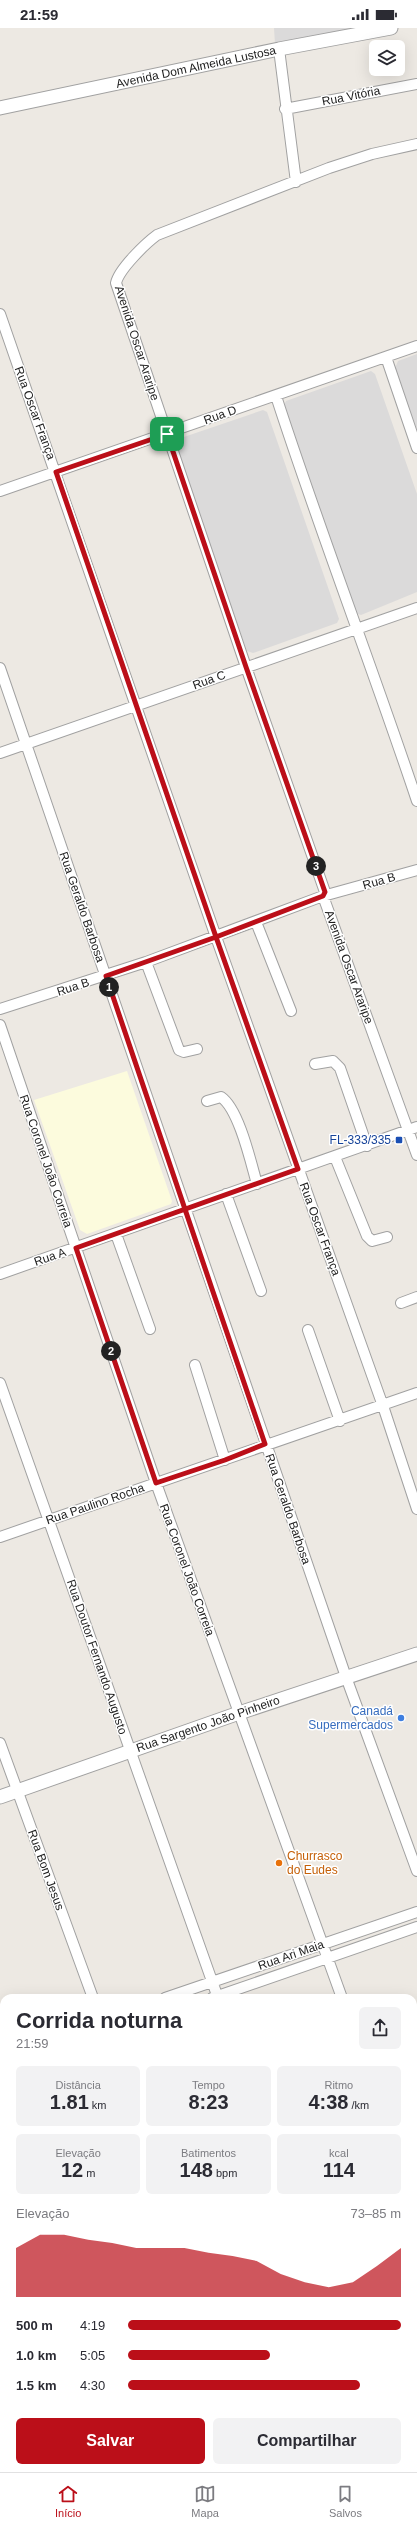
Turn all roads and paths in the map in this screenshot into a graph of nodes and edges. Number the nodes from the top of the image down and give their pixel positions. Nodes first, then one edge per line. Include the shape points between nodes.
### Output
1 (392, 28) edge
2 (279, 49) junction
3 (417, 84) edge
4 (0, 108) edge
5 (285, 109) junction
6 (417, 144) edge
7 (296, 182) junction
8 (0, 314) edge
9 (2, 326) edge
10 (417, 346) edge
11 (386, 357) junction
12 (276, 396) junction
13 (167, 434) junction
14 (417, 448) edge
15 (56, 472) junction
16 (0, 491) edge
17 (417, 608) edge
18 (357, 628) junction
19 (246, 667) junction
20 (0, 668) edge
21 (136, 706) junction
22 (26, 743) junction
23 (0, 753) edge
24 (417, 802) edge
25 (417, 870) edge
26 (323, 896) junction
27 (256, 922) junction
28 (216, 937) junction
29 (146, 962) junction
30 (106, 976) junction
31 (0, 1010) edge
32 (291, 1012) dead end
33 (0, 1025) edge
34 (197, 1049) dead end
35 (316, 1064) dead end
36 (207, 1101) dead end
37 (413, 1129) edge
38 (367, 1146) junction
39 (417, 1155) edge
40 (335, 1157) junction
41 (298, 1169) junction
42 (257, 1184) junction
43 (226, 1194) junction
44 (185, 1209) junction
45 (116, 1234) junction
46 (387, 1237) dead end
47 (76, 1248) junction
48 (0, 1274) edge
49 (261, 1291) dead end
50 (417, 1297) edge
51 (401, 1303) dead end
52 (150, 1329) dead end
53 (308, 1330) dead end
54 (195, 1365) dead end
55 (0, 1383) edge
56 (417, 1393) edge
57 (383, 1406) junction
58 (340, 1420) junction
59 (265, 1444) junction
60 (225, 1460) junction
61 (156, 1483) junction
62 (417, 1509) edge
63 (49, 1520) junction
64 (0, 1537) edge
65 (417, 1654) edge
66 (346, 1677) junction
67 (239, 1713) junction
68 (0, 1742) edge
69 (130, 1752) junction
70 (17, 1791) junction
71 (0, 1797) edge
72 (417, 1871) edge
73 (417, 1912) edge
74 (417, 1927) edge
75 (324, 1944) junction
76 (328, 1958) junction
77 (212, 1982) junction
78 (92, 1994) edge
79 (177, 1994) edge
80 (215, 1994) edge
81 (225, 1994) edge
82 (341, 1994) edge

1 - 2 street, Avenida Dom Almeida Lustosa
2 - 4 street, Avenida Dom Almeida Lustosa
2 - 5 street
3 - 5 street, Rua Vitória
5 - 7 street
6 - 7 street via 350,160
7 - 13 street, Avenida Oscar Araripe via 157,235 147,242 117,278 118,291
8 - 9 street, Rua Oscar França
9 - 15 street, Rua Oscar França
10 - 11 street, Rua D
11 - 12 street, Rua D
11 - 14 street
12 - 13 street, Rua D
12 - 18 street via 310,501
13 - 15 street, Rua D
13 - 19 street, Avenida Oscar Araripe
15 - 16 street, Rua D
15 - 21 street, Rua Oscar França
17 - 18 street, Rua C
18 - 19 street, Rua C
18 - 24 street
19 - 21 street, Rua C
19 - 26 street, Avenida Oscar Araripe via 325,892
20 - 22 street, Rua Geraldo Barbosa
21 - 22 street, Rua C
21 - 28 street, Rua Oscar França
22 - 23 street, Rua C
22 - 30 street, Rua Geraldo Barbosa
25 - 26 street, Rua B
26 - 27 street, Rua B
26 - 37 street, Avenida Oscar Araripe
27 - 28 street, Rua B
27 - 32 street
28 - 29 street, Rua B
28 - 41 street, Rua Oscar França
29 - 30 street, Rua B
29 - 34 street via 179,1050 184,1052
30 - 31 street, Rua B
30 - 44 street, Rua Geraldo Barbosa
33 - 47 street, Rua Coronel João Correia
35 - 38 street via 333,1060 340,1068
36 - 42 street via 220,1097 228,1104 248,1152
37 - 38 street, Rua A
37 - 39 street, Avenida Oscar Araripe
38 - 40 street, Rua A
40 - 41 street, Rua A
40 - 46 street via 367,1236 372,1241
41 - 42 street, Rua A
41 - 57 street, Rua Oscar França
42 - 43 street, Rua A
43 - 44 street, Rua A
43 - 49 street
44 - 45 street, Rua A
44 - 59 street, Rua Geraldo Barbosa
45 - 47 street, Rua A
45 - 52 street
47 - 48 street, Rua A
47 - 61 street, Rua Coronel João Correia
50 - 51 street
53 - 58 street
54 - 60 street
55 - 63 street, Rua Doutor Fernando Augusto
56 - 57 street, Rua Paulino Rocha
57 - 58 street, Rua Paulino Rocha
57 - 62 street, Rua Oscar França
58 - 59 street, Rua Paulino Rocha
59 - 60 street, Rua Paulino Rocha
59 - 66 street, Rua Geraldo Barbosa
60 - 61 street, Rua Paulino Rocha
61 - 63 street, Rua Paulino Rocha
61 - 67 street, Rua Coronel João Correia
63 - 64 street, Rua Paulino Rocha
63 - 69 street, Rua Doutor Fernando Augusto
65 - 66 street, Rua Sargento João Pinheiro
66 - 67 street, Rua Sargento João Pinheiro
66 - 72 street, Rua Geraldo Barbosa
67 - 69 street, Rua Sargento João Pinheiro
67 - 75 street, Rua Coronel João Correia
68 - 70 street, Rua Bom Jesus
69 - 70 street, Rua Sargento João Pinheiro
69 - 77 street, Rua Doutor Fernando Augusto
70 - 71 street, Rua Sargento João Pinheiro
70 - 78 street, Rua Bom Jesus
73 - 75 street, Rua Ari Maia
74 - 76 street, Rua Ari Maia
75 - 76 street, Rua Coronel João Correia
75 - 77 street, Rua Ari Maia
76 - 81 street, Rua Ari Maia
76 - 82 street, Rua Coronel João Correia
77 - 79 street, Rua Ari Maia
77 - 80 street, Rua Doutor Fernando Augusto

